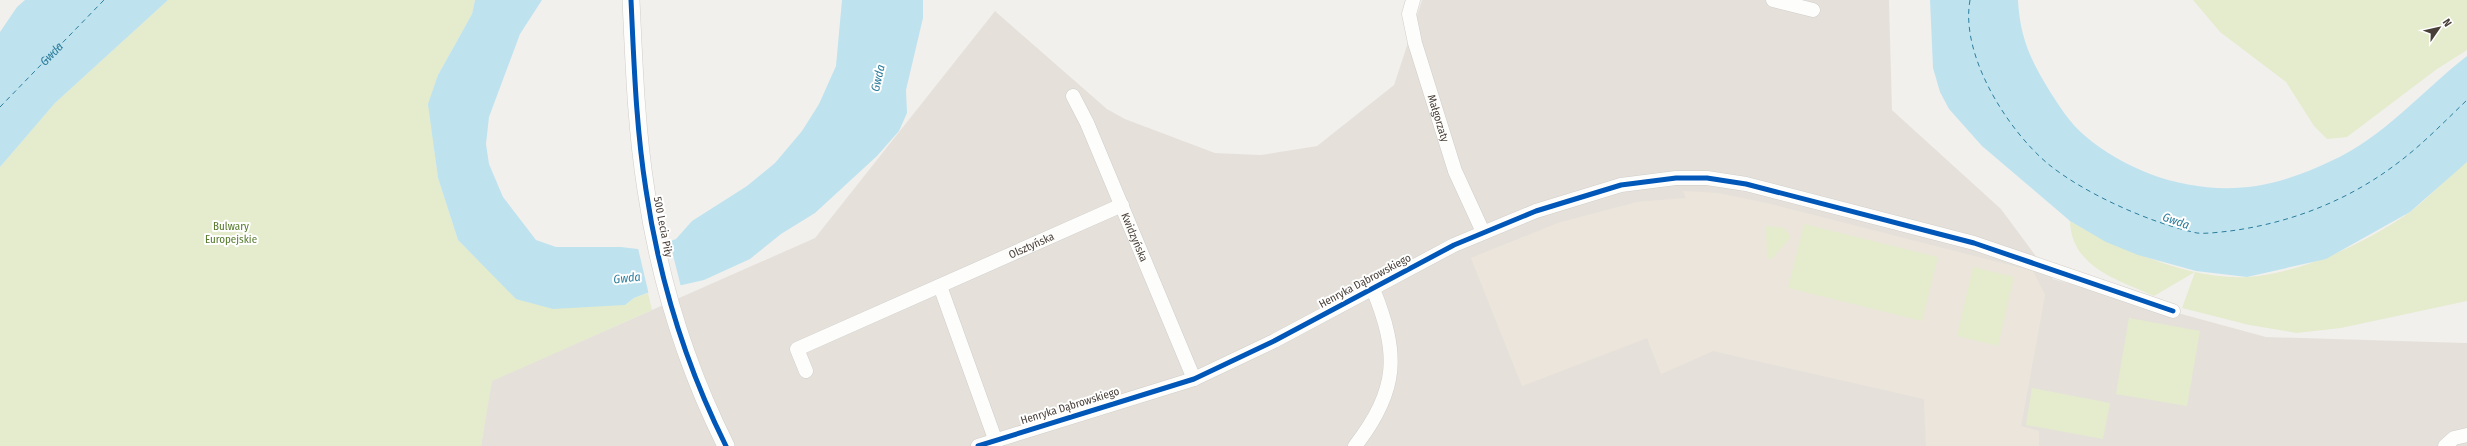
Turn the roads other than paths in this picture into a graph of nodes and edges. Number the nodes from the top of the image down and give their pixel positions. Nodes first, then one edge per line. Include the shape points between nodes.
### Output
1 (631, 0) edge
2 (1413, 0) edge
3 (1773, 0) edge
4 (1813, 10) dead end
5 (1073, 96) dead end
6 (1122, 205) junction
7 (1483, 232) junction
8 (940, 286) junction
9 (1373, 289) junction
10 (2173, 311) dead end
11 (806, 372) dead end
12 (1194, 378) junction
13 (2467, 435) edge
14 (986, 444) edge
15 (726, 446) edge
16 (1355, 446) edge
17 (2445, 446) edge

1 - 15 street, 500 Lecia Piły via 641,156 661,267 675,317 705,400
2 - 7 street, Małgorzaty via 1409,14 1419,57 1456,171
3 - 4 street
5 - 6 street, Kwidzyńska
6 - 8 street, Olsztyńska
6 - 12 street, Kwidzyńska
7 - 9 street, Henryka Dąbrowskiego
7 - 10 street, Henryka Dąbrowskiego via 1562,201 1636,182 1707,178 1746,184 1974,243
8 - 11 street, Olsztyńska via 797,349
8 - 14 street
9 - 12 street, Henryka Dąbrowskiego via 1274,341
9 - 16 street via 1388,327 1391,366 1378,413
12 - 14 street, Henryka Dąbrowskiego
13 - 17 street via 2454,438

